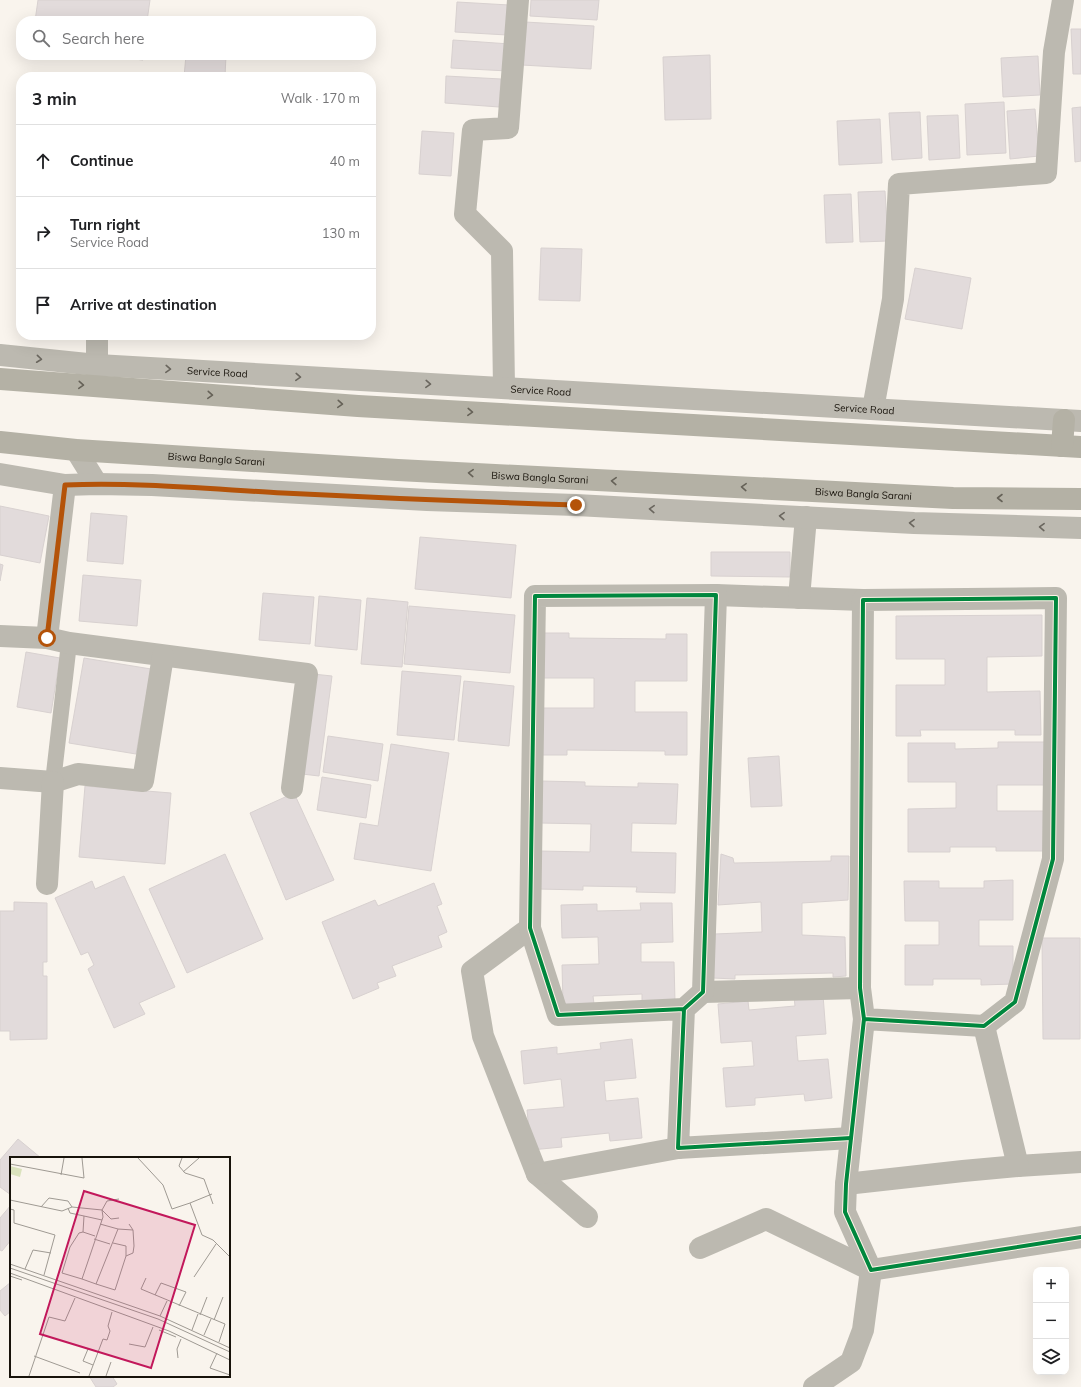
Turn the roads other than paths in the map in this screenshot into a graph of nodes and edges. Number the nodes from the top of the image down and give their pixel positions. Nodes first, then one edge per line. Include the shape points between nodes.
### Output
1 (518, 0) edge
2 (1062, 0) edge
3 (97, 340) edge
4 (0, 355) edge
5 (97, 365) junction
6 (0, 379) edge
7 (504, 388) junction
8 (873, 409) junction
9 (1073, 420) edge
10 (0, 442) edge
11 (1072, 447) edge
12 (76, 450) junction
13 (0, 474) edge
14 (97, 484) junction
15 (65, 485) junction
16 (1081, 499) edge
17 (806, 517) junction
18 (1081, 528) edge
19 (716, 595) junction
20 (799, 598) junction
21 (863, 600) junction
22 (0, 636) edge
23 (47, 638) junction
24 (68, 643) junction
25 (163, 656) junction
26 (0, 778) edge
27 (53, 782) junction
28 (292, 788) dead end
29 (47, 884) dead end
30 (530, 928) junction
31 (860, 988) junction
32 (703, 992) junction
33 (684, 1009) junction
34 (864, 1019) junction
35 (984, 1026) junction
36 (851, 1138) junction
37 (678, 1148) junction
38 (1081, 1162) edge
39 (1018, 1166) junction
40 (537, 1174) junction
41 (846, 1184) junction
42 (587, 1217) dead end
43 (1081, 1237) edge
44 (700, 1248) dead end
45 (871, 1270) junction
46 (814, 1387) edge

1 - 7 street via 508,128 473,130 465,214 502,251
2 - 8 street via 1054,52 1046,173 899,184 893,299
3 - 5 street
4 -> 5 street, Service Road
5 -> 7 street, Service Road
6 -> 11 main road via 358,406
7 - 8 street, Service Road
8 - 9 street, Service Road
9 - 11 main road
10 - 12 main road, Biswa Bangla Sarani
12 - 14 street
16 -> 12 main road, Biswa Bangla Sarani via 953,498 398,470
13 - 15 street
14 - 15 street
17 -> 14 street
15 - 23 street
18 -> 17 street
17 - 20 street
19 - 20 street
19 - 30 street via 535,596
19 - 32 street
20 - 21 street
21 - 31 street
21 - 35 street via 1056,598 1053,859 1015,1002
22 - 23 street
23 - 24 street
24 - 25 street
24 - 27 lane
25 - 27 street via 143,781 78,774
25 - 28 street via 307,674
26 - 27 street
27 - 29 street
30 - 33 street via 558,1015
30 - 40 street via 472,971 483,1036
31 - 32 street
31 - 34 street
32 - 33 street
33 - 37 street
34 - 35 street
34 - 36 street
35 - 39 street
36 - 37 street
36 - 41 street
37 - 40 street
38 - 39 street
39 - 41 street
40 - 42 street
41 - 45 street via 844,1212
43 - 45 street
44 - 45 street via 766,1219
45 - 46 street via 863,1330 851,1362

